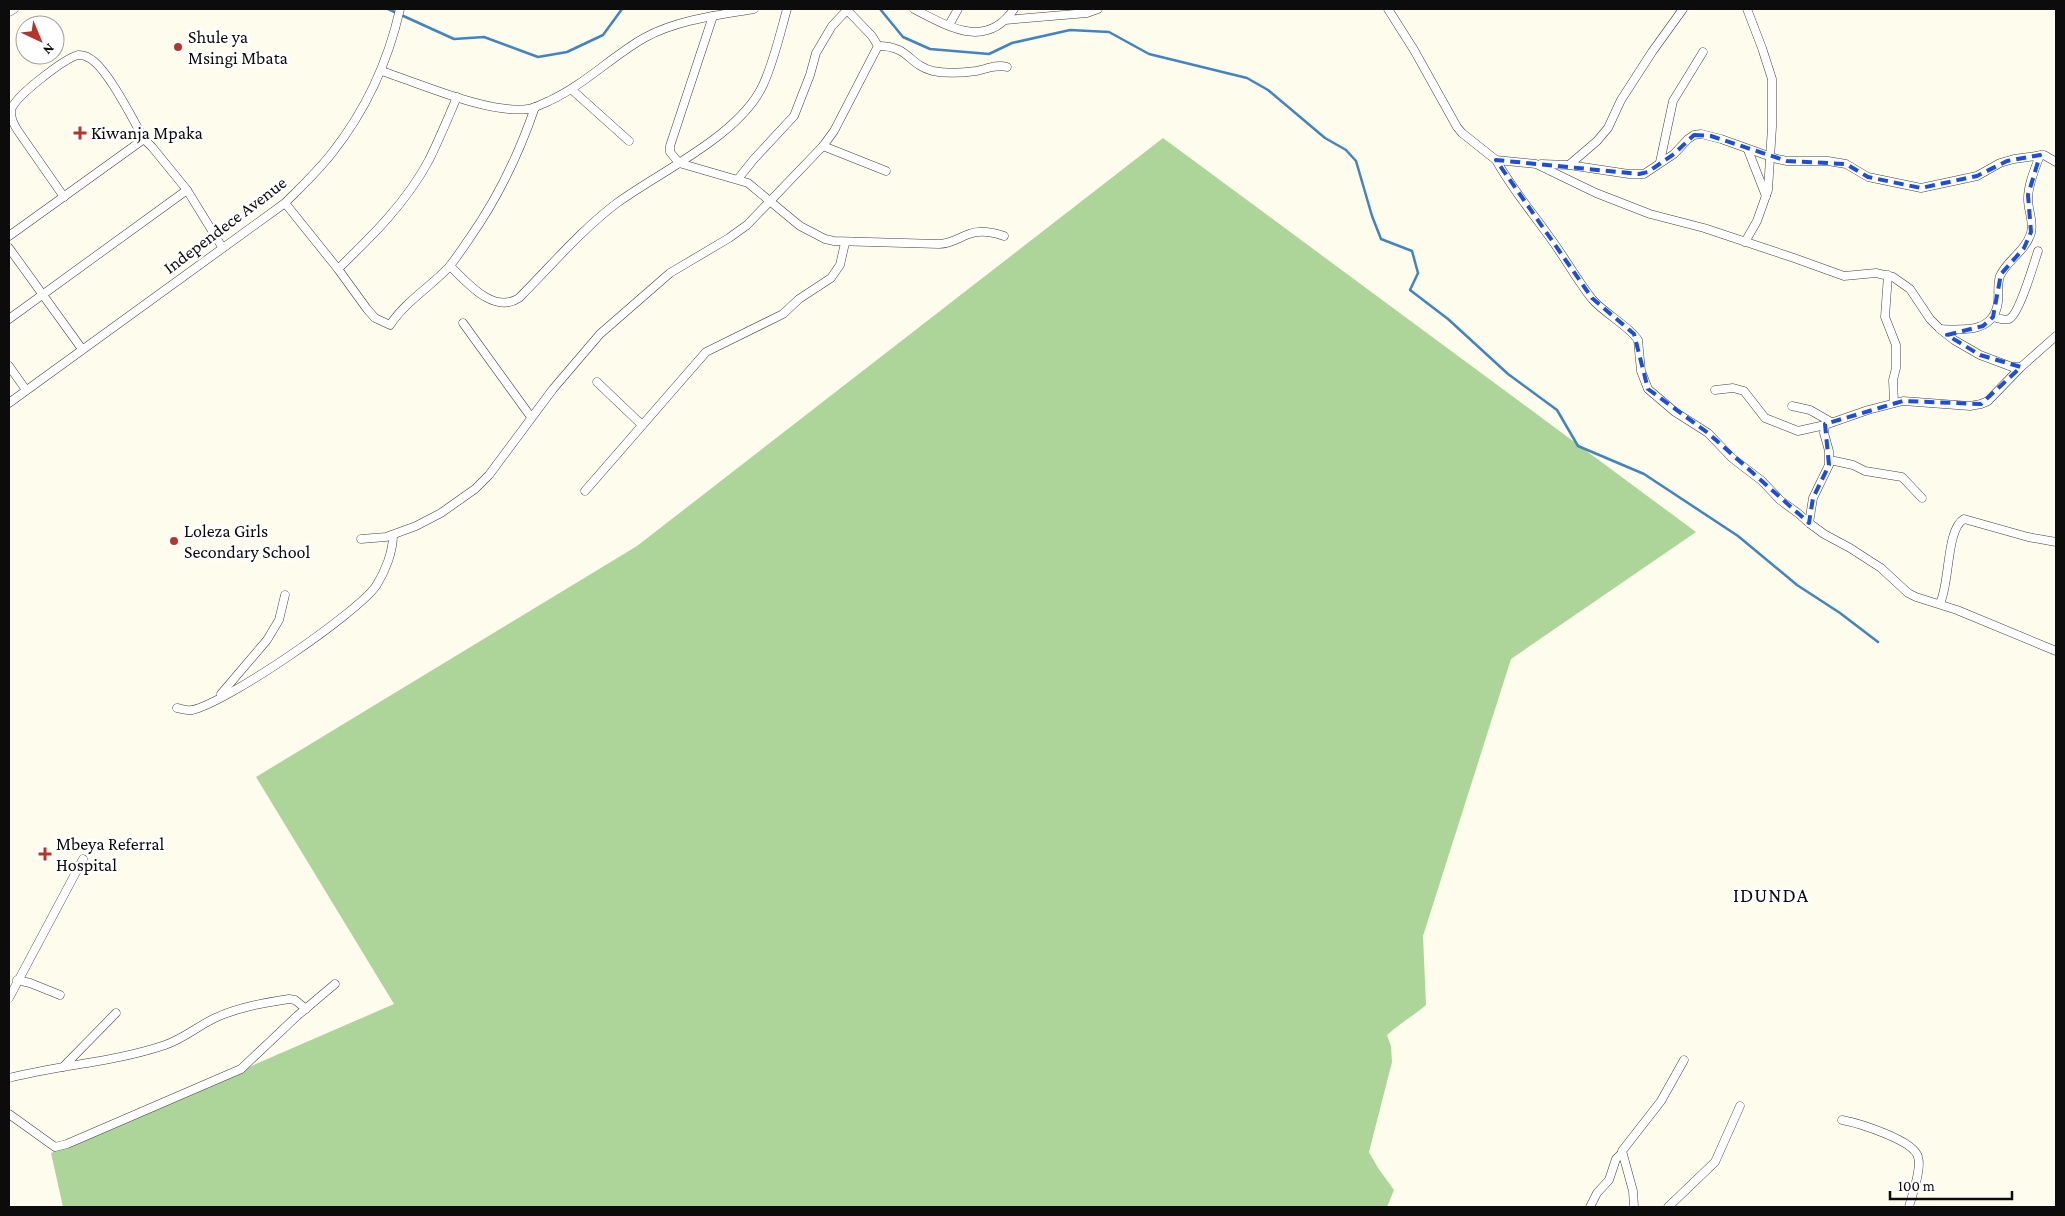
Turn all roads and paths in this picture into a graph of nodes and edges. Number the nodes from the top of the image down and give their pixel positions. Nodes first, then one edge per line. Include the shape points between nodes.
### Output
1 (14, 9) edge
2 (400, 9) edge
3 (754, 9) edge
4 (787, 9) edge
5 (846, 9) edge
6 (914, 9) edge
7 (958, 9) edge
8 (1014, 9) edge
9 (1056, 9) edge
10 (1098, 9) edge
11 (1388, 9) edge
12 (1683, 9) edge
13 (1747, 9) edge
14 (9, 12) edge
15 (713, 16) junction
16 (1050, 16) junction
17 (1005, 20) junction
18 (949, 25) junction
19 (878, 46) junction
20 (1702, 52) dead end
21 (1007, 67) dead end
22 (381, 71) junction
23 (571, 89) junction
24 (457, 97) junction
25 (535, 107) junction
26 (18, 131) junction
27 (9, 132) edge
28 (144, 139) junction
29 (630, 141) dead end
30 (823, 146) junction
31 (1748, 150) junction
32 (2040, 155) junction
33 (1770, 157) junction
34 (1496, 160) junction
35 (1660, 162) junction
36 (2056, 162) edge
37 (679, 163) junction
38 (1536, 164) junction
39 (1570, 165) junction
40 (886, 171) dead end
41 (738, 179) junction
42 (187, 190) junction
43 (1766, 196) junction
44 (64, 197) junction
45 (770, 202) junction
46 (285, 203) junction
47 (9, 236) edge
48 (1004, 236) dead end
49 (845, 242) junction
50 (1745, 242) junction
51 (222, 247) junction
52 (9, 248) edge
53 (2038, 251) dead end
54 (450, 266) junction
55 (338, 269) junction
56 (1888, 275) junction
57 (43, 294) junction
58 (1994, 317) junction
59 (9, 318) edge
60 (463, 323) dead end
61 (1940, 329) junction
62 (2056, 336) edge
63 (82, 349) junction
64 (9, 366) edge
65 (2021, 368) junction
66 (597, 382) dead end
67 (26, 390) junction
68 (1715, 390) dead end
69 (9, 403) edge
70 (1894, 403) junction
71 (1792, 406) dead end
72 (531, 418) junction
73 (1828, 423) junction
74 (642, 425) junction
75 (1830, 460) junction
76 (585, 491) dead end
77 (1922, 498) dead end
78 (1809, 523) junction
79 (393, 536) junction
80 (361, 539) dead end
81 (2056, 542) edge
82 (285, 595) dead end
83 (1940, 604) junction
84 (2056, 650) edge
85 (219, 698) junction
86 (177, 708) dead end
87 (83, 859) dead end
88 (17, 980) junction
89 (335, 984) dead end
90 (60, 995) dead end
91 (9, 998) edge
92 (306, 1009) junction
93 (116, 1013) dead end
94 (1684, 1060) dead end
95 (63, 1067) junction
96 (9, 1078) edge
97 (1740, 1106) dead end
98 (9, 1114) edge
99 (1842, 1120) dead end
100 (1622, 1153) junction
101 (1590, 1207) edge
102 (1634, 1207) edge
103 (1668, 1207) edge
104 (1909, 1207) edge

1 - 14 street
2 - 22 street, Independece Avenue
3 - 15 street
4 - 37 street via 772,63 752,102 732,124
5 - 19 street
5 - 41 street via 816,53 794,116
6 - 18 street
7 - 18 street
8 - 17 street
9 - 16 street
10 - 16 street
11 - 34 street via 1457,127
12 - 39 street via 1621,100 1608,128
13 - 33 street via 1772,79
15 - 23 street via 646,37
15 - 37 street via 670,146 670,152
16 - 17 street
17 - 18 street via 989,31 976,33
19 - 21 street via 901,49 923,68 934,71 955,73 998,65
19 - 30 street
20 - 35 street via 1673,101
22 - 24 street
22 - 46 street, Independece Avenue via 356,119 332,154
23 - 25 street
23 - 29 street
24 - 25 street via 496,107
24 - 55 street via 428,160 410,190 381,226
25 - 54 street via 525,137 499,191
26 - 27 street
26 - 28 street via 11,112 22,92 79,55 88,56 106,74
26 - 44 street
28 - 42 street
28 - 44 street
30 - 40 street
30 - 45 street
31 - 33 street
31 - 35 street via 1701,134 1688,139 1674,154
31 - 43 street
32 - 33 street via 2007,161 1977,176 1921,188 1868,177 1846,164 1786,161
32 - 36 street
32 - 58 street via 2028,195 2031,232 2024,248 1999,278
33 - 43 street
34 - 38 street
34 - 78 street via 1592,298 1638,340 1641,371 1648,389 1675,412 1708,433 1732,458
35 - 39 street via 1648,172 1639,174
37 - 41 street
37 - 54 street via 599,217 513,302 486,297
38 - 39 street
38 - 50 street via 1650,214
41 - 45 street via 754,187
42 - 51 street
42 - 57 street
43 - 50 street
44 - 47 street
45 - 49 street via 800,226 825,239
45 - 72 street via 739,231 670,273 623,312 589,345
46 - 51 street, Independece Avenue
46 - 55 street
48 - 49 street via 971,232 948,244
49 - 74 street via 840,265 831,278 783,314 706,352
50 - 56 street via 1844,276
51 - 63 street, Independece Avenue
52 - 57 street
53 - 58 street via 2012,318
54 - 55 street via 397,314 390,326 371,314
56 - 61 street via 1910,289
56 - 70 street via 1886,317 1896,345
57 - 59 street
57 - 63 street
58 - 61 street via 1983,326 1970,330
60 - 72 street
61 - 65 street via 1980,356
62 - 65 street
63 - 67 street, Independece Avenue
64 - 67 street
65 - 70 street via 1981,404
66 - 74 street
67 - 69 street, Independece Avenue
68 - 73 street via 1733,388 1744,391 1765,418 1798,431
70 - 73 street
71 - 73 street via 1810,410
72 - 79 street via 490,475 474,489 441,512
73 - 75 street via 1824,432
74 - 76 street
75 - 77 street via 1865,471 1902,477
75 - 78 street via 1813,498
78 - 83 street via 1881,568 1908,592
79 - 80 street
79 - 85 street via 382,575 368,595 274,665
81 - 83 street via 1964,519 1960,521 1947,565 1946,591
82 - 85 street via 279,620 267,640
83 - 84 street
85 - 86 street via 192,710
87 - 88 street
88 - 90 street
88 - 91 street
89 - 92 street
92 - 95 street via 295,1000 252,1006 217,1017 167,1045
92 - 98 street via 241,1069 67,1144 54,1147
93 - 95 street
94 - 100 street via 1661,1101
95 - 96 street
97 - 103 street via 1715,1162
99 - 104 street via 1882,1133 1906,1144 1916,1153 1919,1165
100 - 101 street via 1616,1159 1610,1180 1597,1193
100 - 102 street

